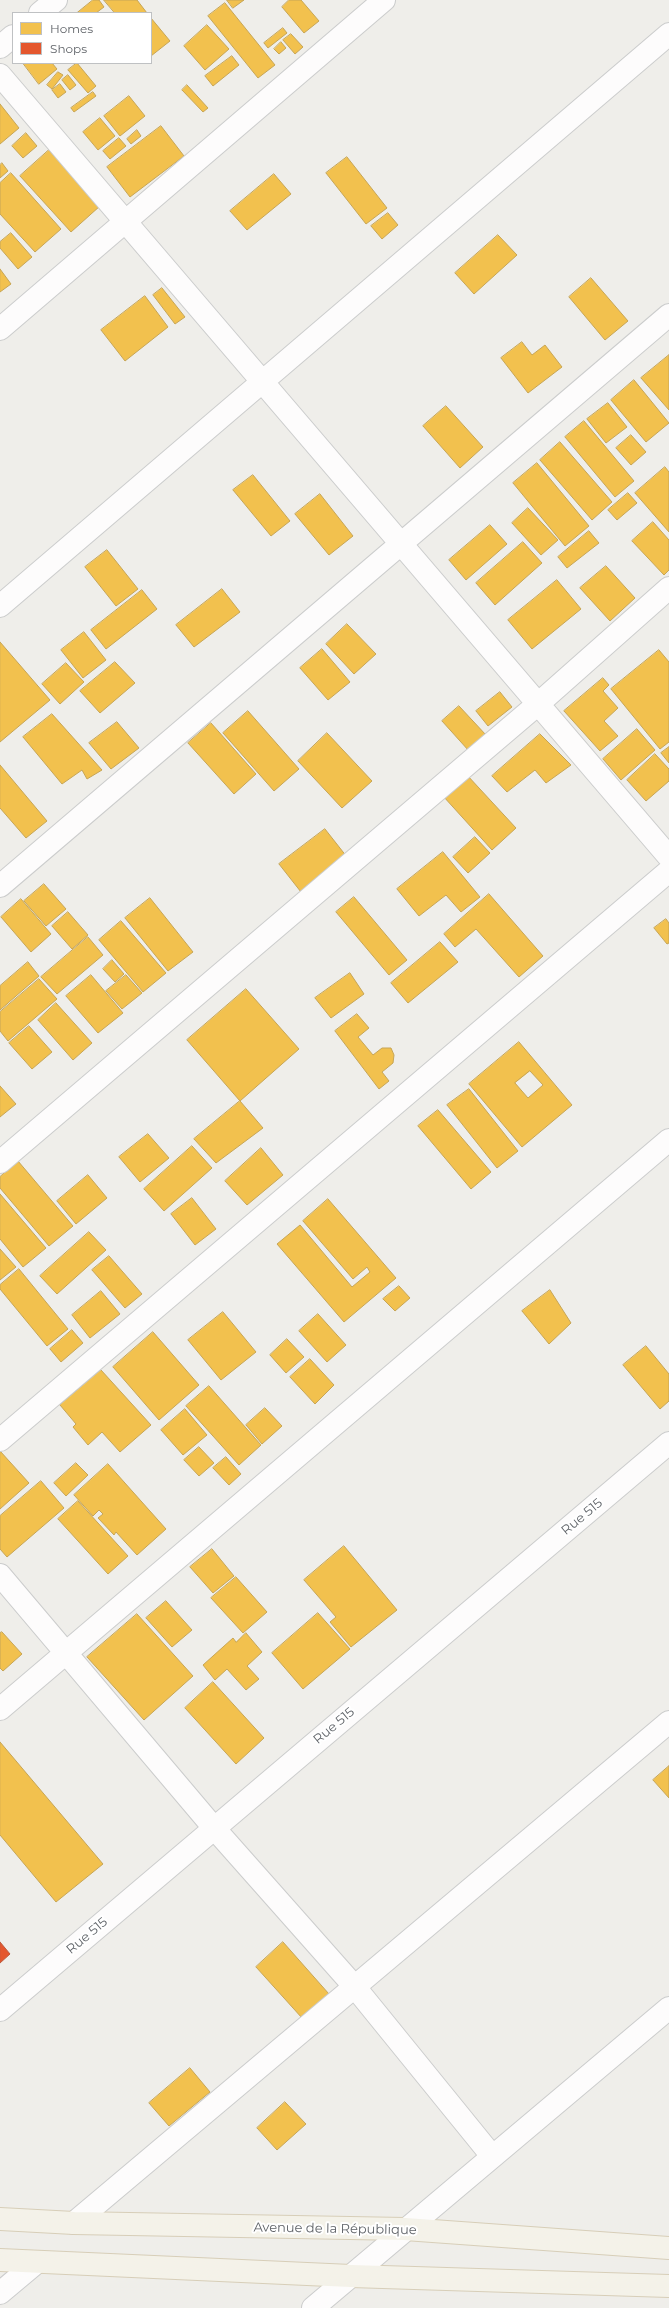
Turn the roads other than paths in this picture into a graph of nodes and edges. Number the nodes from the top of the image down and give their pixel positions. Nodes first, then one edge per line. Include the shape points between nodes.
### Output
1 (56, 0) edge
2 (384, 0) edge
3 (41, 12) edge
4 (669, 34) edge
5 (12, 37) edge
6 (0, 47) edge
7 (0, 75) edge
8 (126, 222) junction
9 (669, 315) edge
10 (0, 329) edge
11 (263, 383) junction
12 (402, 545) junction
13 (669, 588) edge
14 (0, 606) edge
15 (538, 704) junction
16 (669, 857) edge
17 (669, 871) edge
18 (0, 886) edge
19 (669, 1140) edge
20 (0, 1162) edge
21 (0, 1440) edge
22 (669, 1444) edge
23 (0, 1575) edge
24 (66, 1653) junction
25 (0, 1709) edge
26 (669, 1722) edge
27 (214, 1828) junction
28 (354, 1986) junction
29 (669, 2008) edge
30 (0, 2010) edge
31 (492, 2156) junction
32 (0, 2219) edge
33 (74, 2223) junction
34 (405, 2230) junction
35 (669, 2248) edge
36 (0, 2260) edge
37 (37, 2262) junction
38 (351, 2276) junction
39 (669, 2286) edge
40 (0, 2293) edge
41 (313, 2308) edge

1 - 3 street
2 - 8 street
4 - 11 street
5 - 6 street
7 - 8 street
8 - 10 street
8 - 11 street
9 - 12 street
11 - 12 street
11 - 14 street
12 - 15 street
12 - 18 street
13 - 15 street
15 - 16 street
15 - 20 street
17 - 21 street
19 - 24 street
22 - 27 street, Rue 515
23 - 24 street
24 - 25 street
24 - 27 street
26 - 28 street
27 - 28 street
27 - 30 street, Rue 515
28 - 31 street
28 - 33 street
29 - 31 street
31 - 34 street
32 - 33 main road, Avenue de la République
33 - 34 main road, Avenue de la République
34 - 35 main road, Avenue de la République
34 - 38 street
36 - 37 main road
37 - 38 main road
37 - 40 street
38 - 39 main road
38 - 41 street

